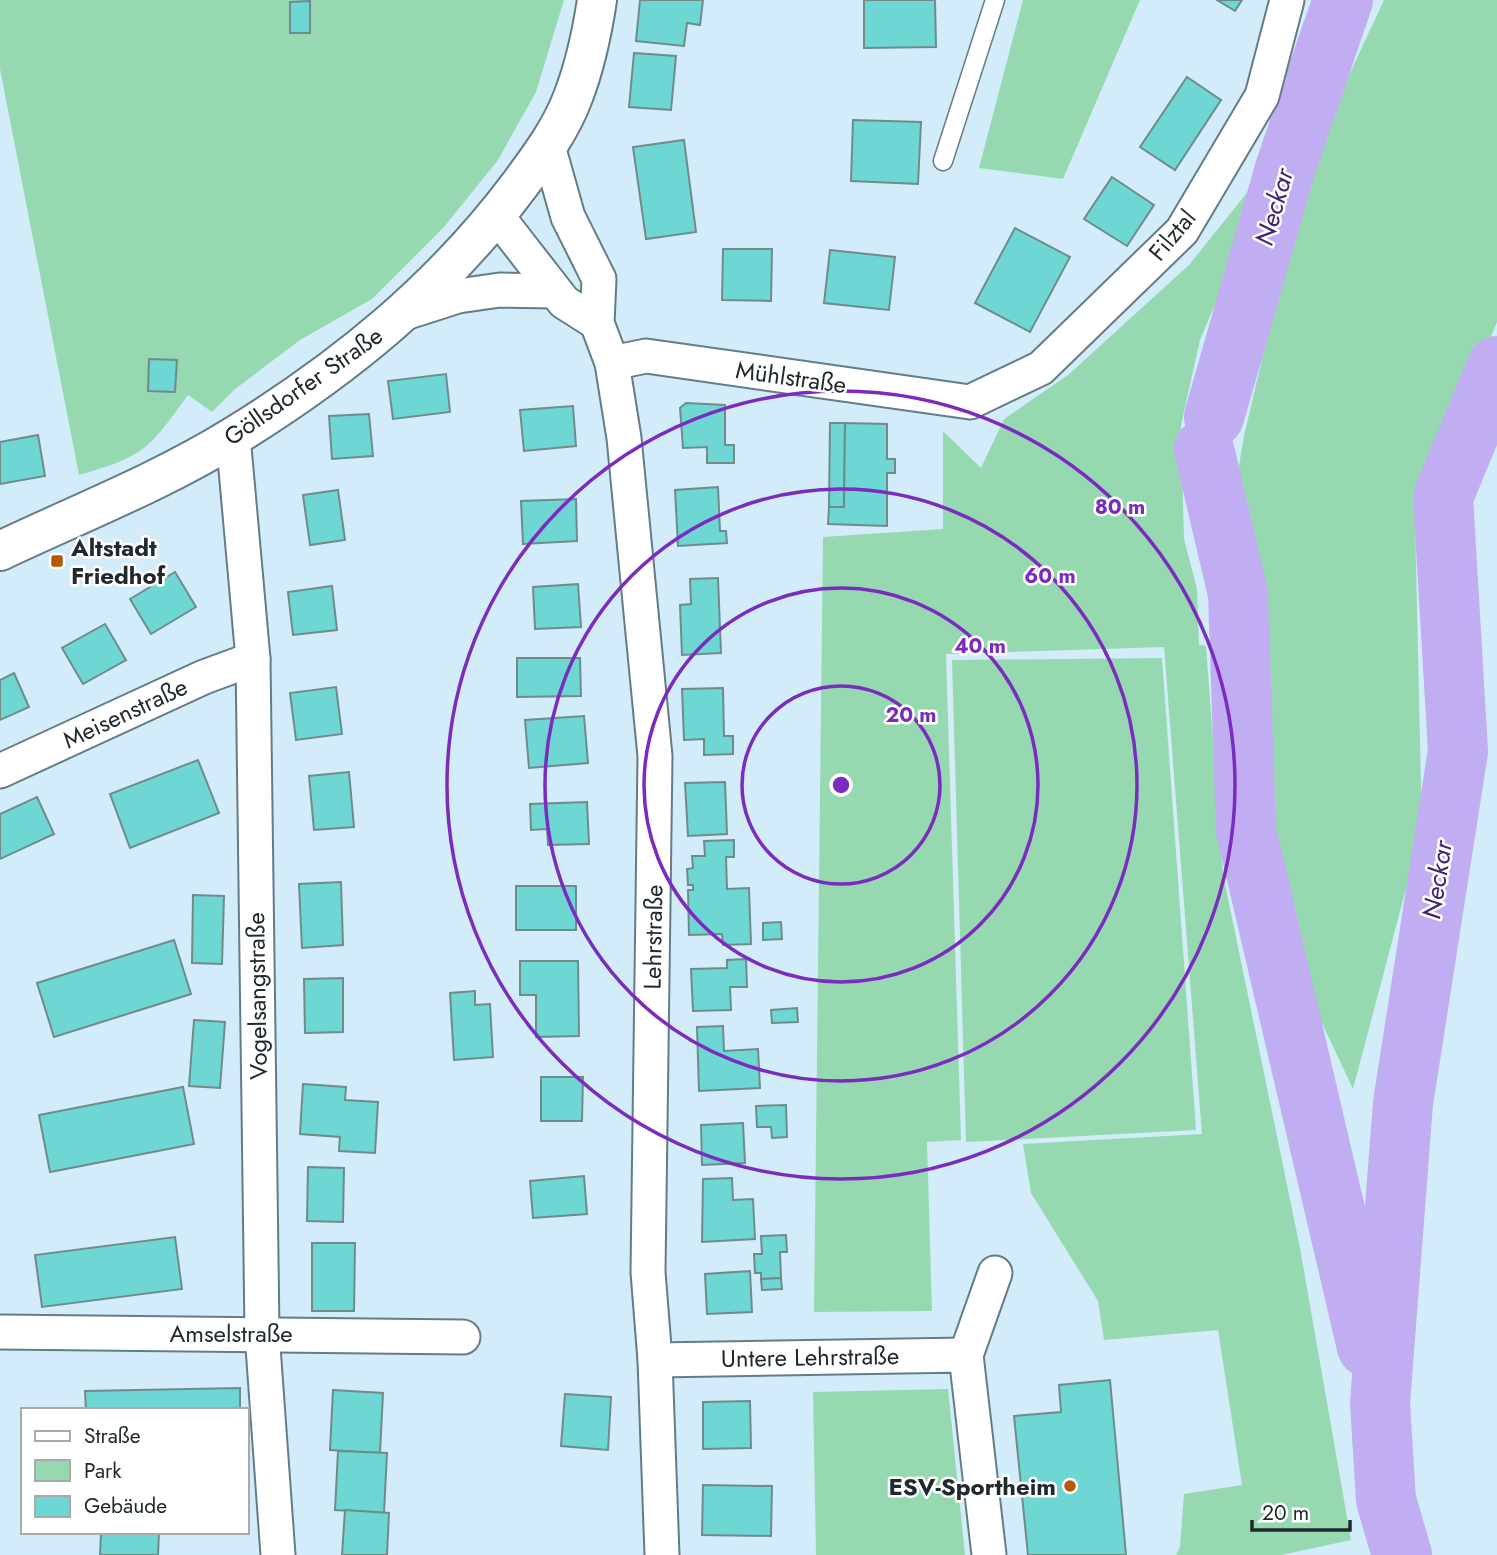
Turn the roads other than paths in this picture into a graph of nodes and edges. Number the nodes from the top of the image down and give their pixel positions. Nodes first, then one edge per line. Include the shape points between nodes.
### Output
1 (597, 0) edge
2 (995, 0) edge
3 (1287, 0) edge
4 (548, 146) junction
5 (943, 161) dead end
6 (497, 216) junction
7 (554, 291) junction
8 (405, 313) junction
9 (597, 323) junction
10 (612, 363) junction
11 (970, 402) joint
12 (233, 436) junction
13 (0, 551) edge
14 (253, 659) junction
15 (0, 771) edge
16 (995, 1273) dead end
17 (0, 1332) edge
18 (262, 1333) junction
19 (463, 1337) dead end
20 (966, 1355) junction
21 (655, 1360) junction
22 (278, 1555) edge
23 (662, 1555) edge
24 (989, 1555) edge

1 - 4 street, Göllsdorfer Straße via 592,39 573,99
2 - 5 lane
3 - 11 street, Filztal via 1262,96 1182,231 1041,368
4 - 6 street, Göllsdorfer Straße
4 - 9 street, Lehrstraße via 568,217 600,279
6 - 7 street
6 - 8 street, Göllsdorfer Straße
7 - 8 street via 500,290 458,296
7 - 9 street
8 - 12 street, Göllsdorfer Straße via 375,339
9 - 10 street, Lehrstraße
10 - 11 street, Mühlstraße via 646,356
10 - 21 street, Lehrstraße via 624,438 655,756 648,1272
12 - 13 street, Göllsdorfer Straße
12 - 14 street, Vogelsangstraße
14 - 15 street, Meisenstraße
14 - 18 street, Vogelsangstraße
16 - 20 street
17 - 18 street, Amselstraße
18 - 19 street, Amselstraße
18 - 22 street, Vogelsangstraße
20 - 21 street, Untere Lehrstraße
20 - 24 street
21 - 23 street, Lehrstraße

